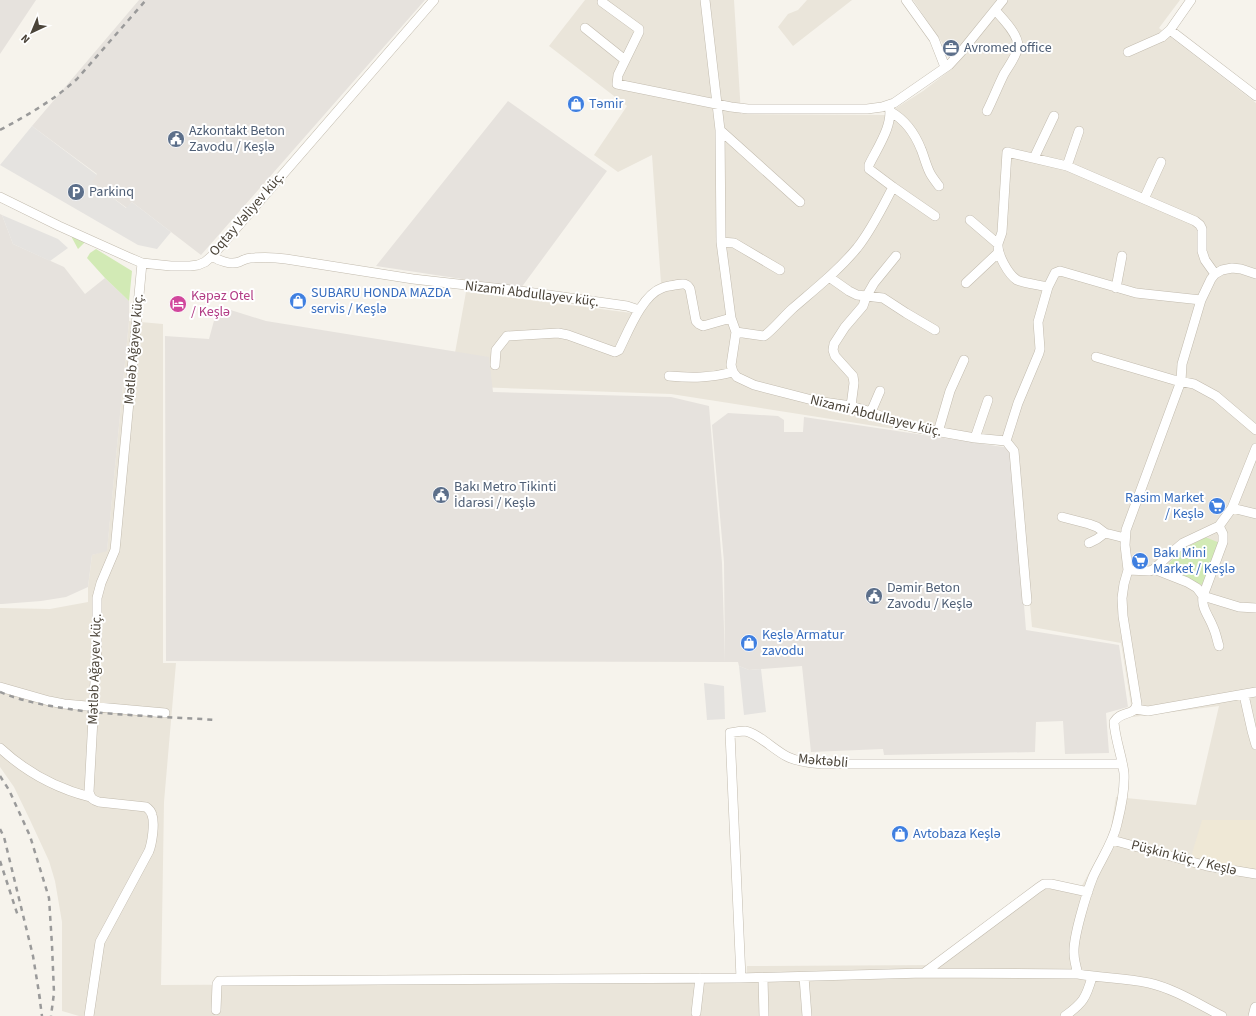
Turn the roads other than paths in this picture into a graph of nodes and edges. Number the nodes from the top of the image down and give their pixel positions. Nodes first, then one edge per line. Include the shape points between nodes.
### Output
1 (434, 0) edge
2 (705, 0) edge
3 (906, 0) edge
4 (1003, 0) edge
5 (1191, 0) edge
6 (602, 2) dead end
7 (995, 10) junction
8 (584, 28) dead end
9 (1170, 30) junction
10 (1128, 52) dead end
11 (625, 60) junction
12 (945, 67) junction
13 (1256, 96) edge
14 (718, 105) junction
15 (890, 109) junction
16 (987, 111) dead end
17 (1054, 116) dead end
18 (720, 130) junction
19 (1079, 131) dead end
20 (1034, 158) junction
21 (1161, 162) dead end
22 (1067, 166) junction
23 (939, 186) dead end
24 (893, 187) junction
25 (0, 197) edge
26 (1144, 199) junction
27 (800, 202) dead end
28 (935, 216) dead end
29 (970, 220) dead end
30 (721, 242) junction
31 (999, 248) junction
32 (212, 256) junction
33 (896, 256) dead end
34 (1122, 256) dead end
35 (142, 262) junction
36 (780, 270) dead end
37 (1215, 274) junction
38 (1256, 274) edge
39 (829, 277) junction
40 (966, 283) dead end
41 (1048, 287) junction
42 (1116, 288) junction
43 (866, 296) junction
44 (1201, 300) junction
45 (639, 310) junction
46 (731, 318) junction
47 (935, 330) dead end
48 (736, 332) junction
49 (1096, 357) dead end
50 (964, 360) dead end
51 (495, 365) dead end
52 (733, 372) junction
53 (669, 376) dead end
54 (1181, 381) junction
55 (880, 391) dead end
56 (988, 400) dead end
57 (851, 406) junction
58 (871, 412) junction
59 (1256, 430) edge
60 (938, 432) junction
61 (976, 438) junction
62 (1006, 441) junction
63 (1256, 448) edge
64 (1232, 508) junction
65 (1256, 514) edge
66 (1062, 517) dead end
67 (1219, 526) junction
68 (1105, 533) junction
69 (1125, 538) junction
70 (1089, 543) dead end
71 (1154, 569) junction
72 (1128, 570) junction
73 (1203, 596) junction
74 (1027, 601) dead end
75 (1256, 608) edge
76 (1220, 646) dead end
77 (0, 687) edge
78 (1256, 692) edge
79 (1244, 695) junction
80 (94, 707) junction
81 (1136, 709) junction
82 (165, 713) dead end
83 (1256, 745) edge
84 (0, 748) edge
85 (1122, 764) junction
86 (90, 797) junction
87 (1112, 840) junction
88 (1256, 874) edge
89 (1088, 892) junction
90 (924, 973) junction
91 (1078, 974) junction
92 (1092, 976) junction
93 (804, 977) junction
94 (700, 978) junction
95 (741, 978) junction
96 (763, 978) junction
97 (1256, 1008) edge
98 (216, 1010) dead end
99 (696, 1013) dead end
100 (89, 1016) edge
101 (764, 1016) edge
102 (807, 1016) edge
103 (1065, 1016) edge
104 (1222, 1016) edge
105 (1254, 1016) edge

1 - 32 street, Oqtay Vəliyev küç.
2 - 14 street
3 - 12 street via 934,39
4 - 7 street
5 - 9 street
6 - 11 street via 639,29
7 - 12 street via 961,52
7 - 16 street via 1009,26 1018,46
8 - 11 street
9 - 10 street via 1162,37
9 - 13 street
11 - 14 street via 617,84
12 - 15 street
14 - 15 street via 748,109
14 - 18 street
15 - 23 street via 916,138 930,172
15 - 24 street via 890,123 868,168
17 - 20 street
18 - 27 street
18 - 30 street
19 - 22 street
20 - 22 street
20 - 31 street via 1007,152
21 - 26 street
22 - 26 street
24 - 28 street
24 - 39 street via 868,233
25 - 35 street, Oqtay Vəliyev küç. via 128,258
26 - 37 street via 1200,225 1202,251
29 - 31 street
30 - 36 street via 734,243
30 - 46 street
31 - 40 street
31 - 41 street via 1005,265 1018,280
32 - 35 street, Oqtay Vəliyev küç. via 205,262 190,266
32 - 45 street, Nizami Abdullayev küç. via 224,262 238,262 245,258 286,258 413,279 520,291 627,306
33 - 43 street
34 - 42 street
35 - 80 street, Mətləb Ağayev küç. via 116,540 112,559 101,582 97,598
37 - 38 street via 1232,268
37 - 44 street
39 - 43 street via 853,293
39 - 48 street via 764,336
41 - 42 street via 1055,273 1060,272
41 - 62 street via 1038,322 1039,353 1018,403
42 - 44 street via 1136,293
43 - 47 street via 883,298
43 - 57 street via 863,306 845,327 833,350 852,376 854,383
44 - 54 street via 1182,364
45 - 46 street via 662,288 684,284 688,285 690,290 696,321 699,324 703,326
45 - 51 street via 619,350 615,352 563,334 507,336 496,350
46 - 48 street
48 - 52 street via 731,365
49 - 54 street
50 - 60 street via 950,392
52 - 53 street via 699,378
52 - 57 street, Nizami Abdullayev küç. via 737,377 754,385 816,401
54 - 59 street via 1194,384 1216,396
54 - 69 street via 1128,523
55 - 58 street
56 - 61 street
57 - 58 street, Nizami Abdullayev küç.
58 - 60 street, Nizami Abdullayev küç. via 899,424
60 - 61 street, Nizami Abdullayev küç.
61 - 62 street, Nizami Abdullayev küç.
62 - 74 street via 1014,451
63 - 64 street
64 - 65 street
64 - 67 street
66 - 68 street via 1089,524
67 - 71 street via 1183,543
67 - 73 street via 1223,542
68 - 69 street
68 - 70 street
69 - 72 street
71 - 72 street
71 - 73 street via 1187,582
72 - 81 street via 1122,598 1123,616
73 - 75 street via 1239,607
73 - 76 street via 1203,608
77 - 80 street via 49,702
78 - 79 street
79 - 81 street via 1148,711
79 - 83 street
80 - 82 street
80 - 86 street, Mətləb Ağayev küç.
81 - 85 street via 1120,715 1114,722
84 - 86 street via 10,758 53,785
85 - 87 street via 1123,789
85 - 95 street, Məktəbli via 809,763 776,751 756,735 747,732 730,733
86 - 100 street via 99,802 146,807 150,810 153,822 149,851 100,942
87 - 88 street, Püşkin küç. / Keşlə via 1207,866
87 - 89 street
89 - 90 street via 1044,884
89 - 91 street via 1074,941
90 - 91 street
90 - 93 street
91 - 92 street
92 - 103 street via 1084,999
92 - 104 street via 1150,983 1182,995
93 - 96 street
93 - 102 street
94 - 95 street
94 - 98 street via 219,981
94 - 99 street
95 - 96 street
96 - 101 street
97 - 105 street

